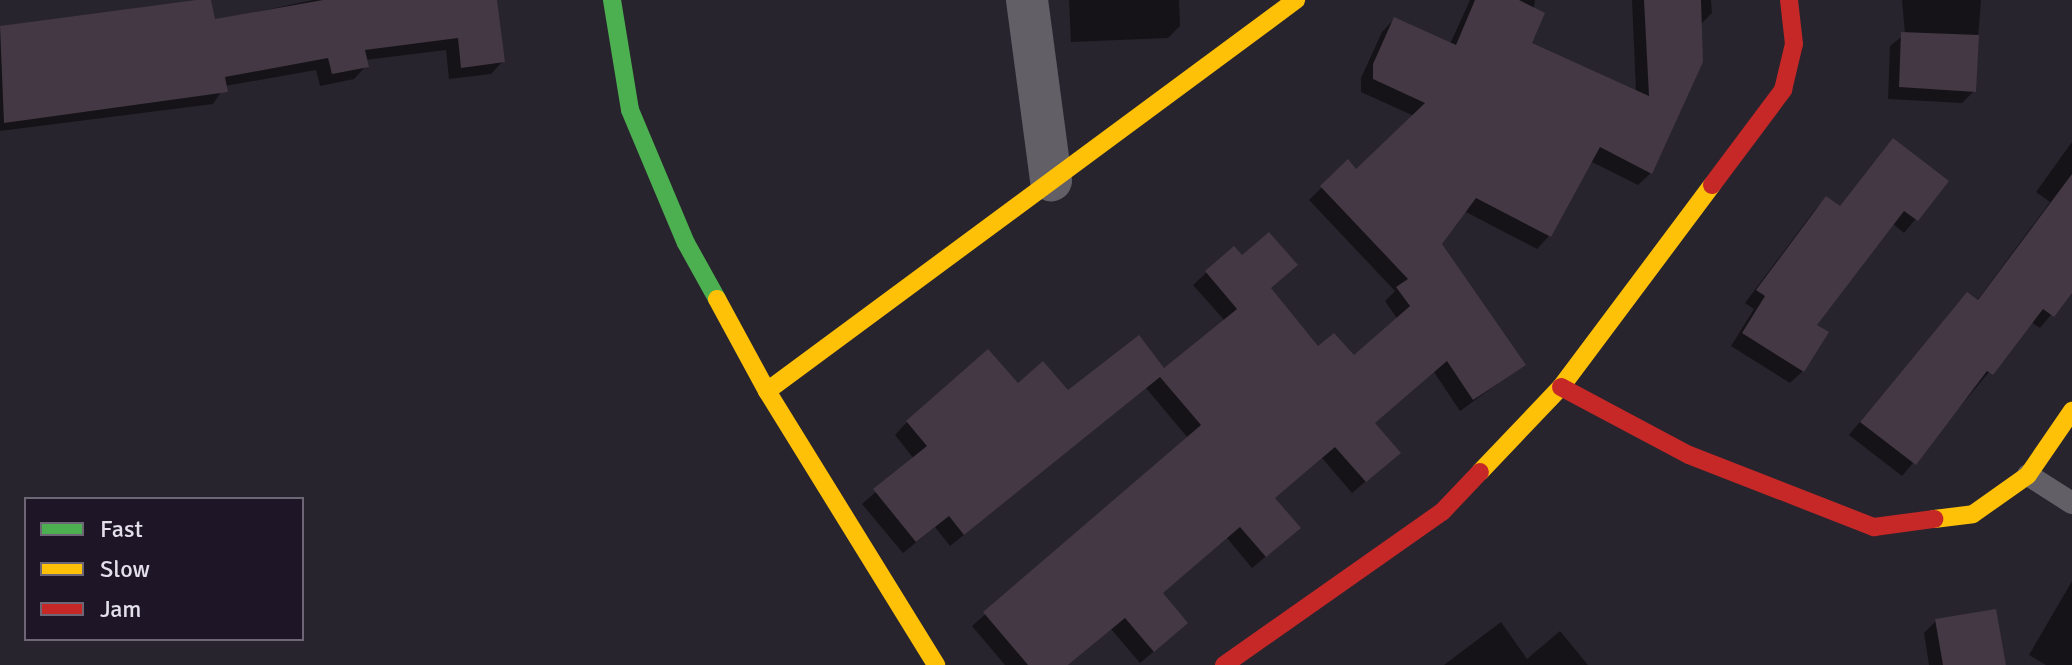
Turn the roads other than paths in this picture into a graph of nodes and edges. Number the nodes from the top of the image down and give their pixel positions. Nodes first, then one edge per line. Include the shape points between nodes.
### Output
1 (612, 0) edge
2 (1027, 0) edge
3 (1296, 0) edge
4 (1789, 0) edge
5 (1051, 180) junction
6 (1561, 387) junction
7 (767, 391) junction
8 (2072, 411) edge
9 (2028, 475) junction
10 (2072, 503) edge
11 (936, 665) edge
12 (1224, 665) edge

1 - 7 street via 630,110 686,243
2 - 5 street
3 - 5 street
4 - 6 street via 1794,44 1783,90
5 - 7 street
6 - 9 street via 1689,455 1874,527 1973,514
6 - 12 street via 1442,512
7 - 11 street
8 - 9 street
9 - 10 lane

